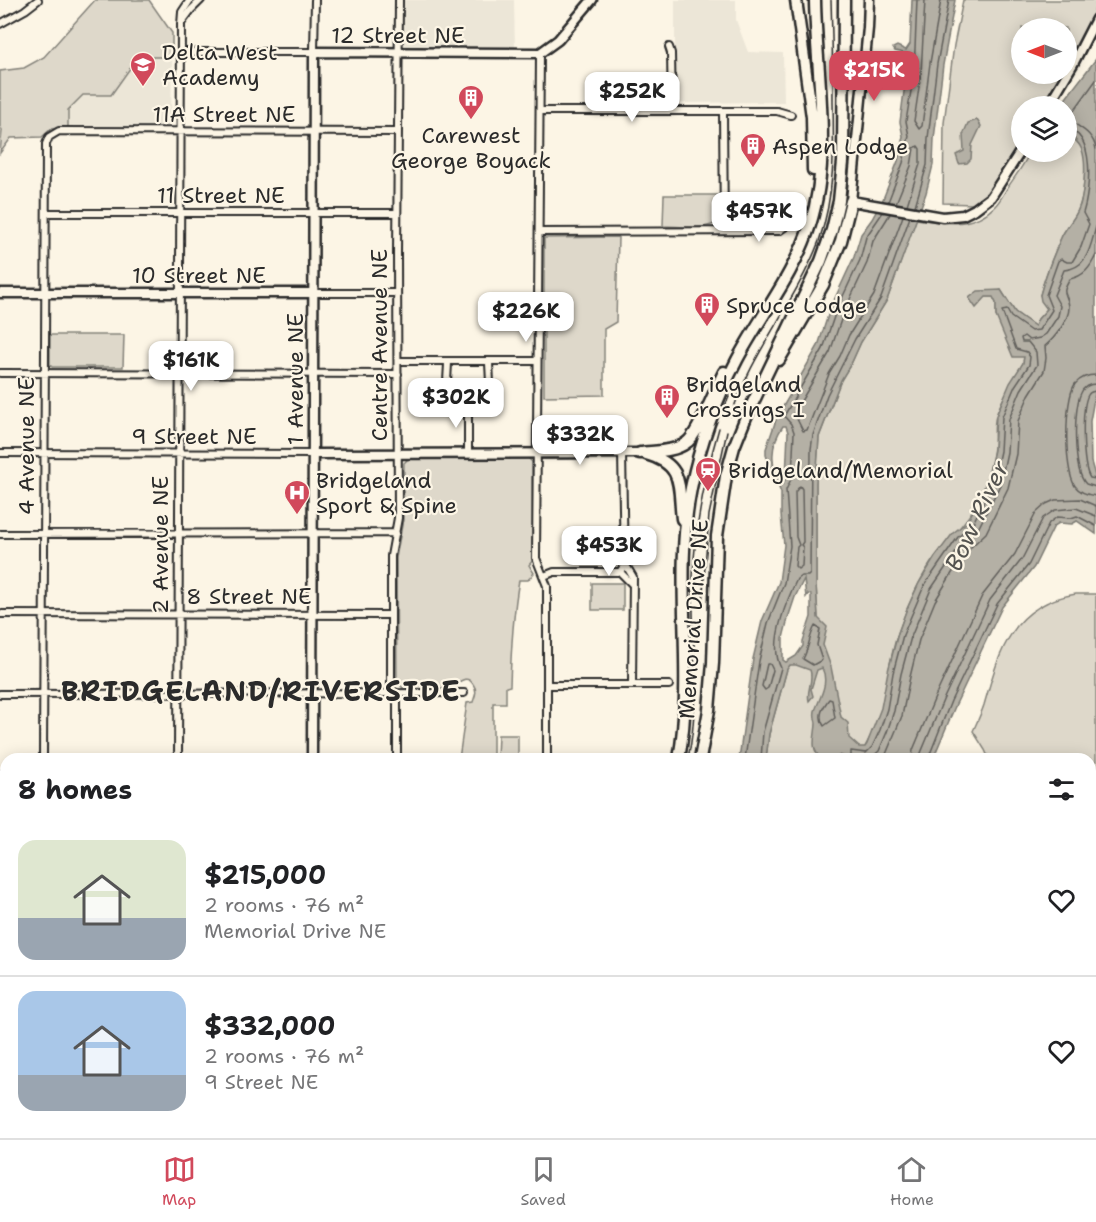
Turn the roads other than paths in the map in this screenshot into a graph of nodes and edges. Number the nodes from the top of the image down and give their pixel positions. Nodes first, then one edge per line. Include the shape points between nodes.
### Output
1 (38, 0) edge
2 (190, 0) edge
3 (201, 0) edge
4 (315, 0) edge
5 (399, 0) edge
6 (592, 0) edge
7 (796, 0) edge
8 (815, 0) edge
9 (844, 0) edge
10 (869, 0) edge
11 (1096, 19) edge
12 (0, 24) edge
13 (181, 25) junction
14 (669, 47) dead end
15 (180, 52) junction
16 (314, 52) junction
17 (399, 53) junction
18 (540, 53) junction
19 (1054, 96) edge
20 (540, 111) junction
21 (672, 111) junction
22 (723, 111) junction
23 (791, 115) dead end
24 (180, 132) junction
25 (398, 132) junction
26 (314, 133) junction
27 (51, 134) joint
28 (1014, 162) edge
29 (855, 202) junction
30 (45, 213) junction
31 (180, 213) junction
32 (314, 213) junction
33 (397, 213) junction
34 (812, 221) junction
35 (786, 226) dead end
36 (724, 231) junction
37 (539, 232) junction
38 (397, 292) junction
39 (0, 293) edge
40 (180, 293) junction
41 (314, 293) junction
42 (45, 294) junction
43 (737, 360) junction
44 (398, 361) junction
45 (448, 361) junction
46 (489, 361) junction
47 (537, 361) junction
48 (766, 372) junction
49 (0, 373) edge
50 (45, 373) junction
51 (179, 374) junction
52 (313, 374) junction
53 (398, 374) junction
54 (468, 406) junction
55 (0, 453) edge
56 (398, 453) junction
57 (468, 453) junction
58 (622, 453) junction
59 (640, 453) junction
60 (44, 454) junction
61 (179, 454) junction
62 (313, 454) junction
63 (537, 454) junction
64 (313, 533) junction
65 (396, 533) junction
66 (0, 534) edge
67 (44, 534) junction
68 (178, 534) junction
69 (685, 538) junction
70 (622, 569) junction
71 (544, 576) junction
72 (0, 614) edge
73 (178, 614) junction
74 (313, 614) junction
75 (44, 615) junction
76 (391, 615) junction
77 (547, 685) junction
78 (632, 685) junction
79 (669, 685) dead end
80 (394, 693) junction
81 (464, 693) dead end
82 (0, 694) edge
83 (44, 694) junction
84 (178, 694) junction
85 (312, 695) junction
86 (43, 753) edge
87 (178, 753) edge
88 (312, 753) edge
89 (397, 753) edge
90 (547, 753) edge
91 (680, 753) edge
92 (701, 753) edge

1 - 12 street
2 - 13 street via 182,12
3 - 13 street
4 - 16 street, 1 Avenue NE
5 - 17 street, Centre Avenue NE
6 - 18 street via 558,40
7 - 34 highway via 814,142 809,209
8 - 34 highway, Memorial Drive NE via 822,143
9 - 48 highway, Memorial Drive NE via 843,162 839,201 821,261
10 - 29 street
11 - 19 street
13 - 15 street, 2 Avenue NE
14 - 21 street
15 - 16 street, 12 Street NE
15 - 24 street, 2 Avenue NE
16 - 17 street, 12 Street NE
16 - 26 street, 1 Avenue NE
17 - 18 street, 12 Street NE
17 - 25 street, Centre Avenue NE
18 - 20 street
20 - 21 street
20 - 37 street
21 - 22 street
22 - 23 street via 777,111
22 - 36 street
24 - 26 street, 11A Street NE
24 - 27 street, 11A Street NE
24 - 31 street, 2 Avenue NE
25 - 26 street, 11A Street NE
25 - 33 street, Centre Avenue NE
26 - 32 street, 1 Avenue NE
27 - 30 street, 4 Avenue NE via 46,144
28 - 29 street via 997,190 981,206 955,217
29 - 48 highway via 823,285 780,358
30 - 31 street, 11 Street NE
30 - 42 street, 4 Avenue NE
31 - 32 street, 11 Street NE
31 - 40 street, 2 Avenue NE
32 - 33 street, 11 Street NE
32 - 41 street, 1 Avenue NE
33 - 38 street, Centre Avenue NE
34 - 43 highway, Memorial Drive NE via 786,279
35 - 36 street via 779,231
36 - 37 street
37 - 47 street
38 - 41 street, 10 Street NE
38 - 44 street, Centre Avenue NE
39 - 42 street, 10 Street NE
40 - 41 street, 10 Street NE
40 - 42 street, 10 Street NE
40 - 51 street, 2 Avenue NE
41 - 52 street, 1 Avenue NE
42 - 50 street, 4 Avenue NE
43 - 59 highway via 725,371 690,440 678,447
43 - 69 highway, Memorial Drive NE via 704,439 691,488
44 - 45 street
44 - 53 street, Centre Avenue NE
45 - 46 street
45 - 54 street via 450,400
46 - 47 street
46 - 54 street via 486,400
47 - 63 street
48 - 92 highway, Memorial Drive NE via 734,447 721,504 710,710
49 - 50 street
50 - 51 street
50 - 60 street, 4 Avenue NE
51 - 52 street
51 - 61 street, 2 Avenue NE
52 - 53 street
52 - 62 street, 1 Avenue NE
53 - 56 street, Centre Avenue NE
54 - 57 street
55 - 60 street, 9 Street NE
56 - 57 street, 9 Street NE
56 - 62 street, 9 Street NE
56 - 65 street, Centre Avenue NE
57 - 63 street, 9 Street NE
58 - 59 street, 9 Street NE
58 - 63 street, 9 Street NE
58 - 70 street
59 - 69 highway via 666,462 678,477
60 - 61 street, 9 Street NE
60 - 67 street, 4 Avenue NE
61 - 62 street, 9 Street NE
61 - 68 street, 2 Avenue NE
62 - 64 street, 1 Avenue NE
63 - 71 street via 536,558
64 - 65 street
64 - 68 street
64 - 74 street, 1 Avenue NE
65 - 76 street, Centre Avenue NE via 391,556
66 - 67 street
67 - 68 street
67 - 75 street, 4 Avenue NE
68 - 73 street, 2 Avenue NE
69 - 91 highway, Memorial Drive NE via 686,695
70 - 71 street via 554,572
70 - 78 street via 632,585
71 - 77 street via 548,590
72 - 75 street, 8 Street NE
73 - 74 street, 8 Street NE
73 - 75 street, 8 Street NE
73 - 84 street, 2 Avenue NE
74 - 76 street, 8 Street NE
74 - 85 street, 1 Avenue NE
75 - 83 street, 4 Avenue NE
76 - 80 street, Centre Avenue NE
77 - 78 street
77 - 90 street
78 - 79 street
80 - 81 street
80 - 85 street
80 - 89 street, Centre Avenue NE
82 - 83 street
83 - 84 street
83 - 86 street, 4 Avenue NE
84 - 85 street
84 - 87 street, 2 Avenue NE
85 - 88 street, 1 Avenue NE

